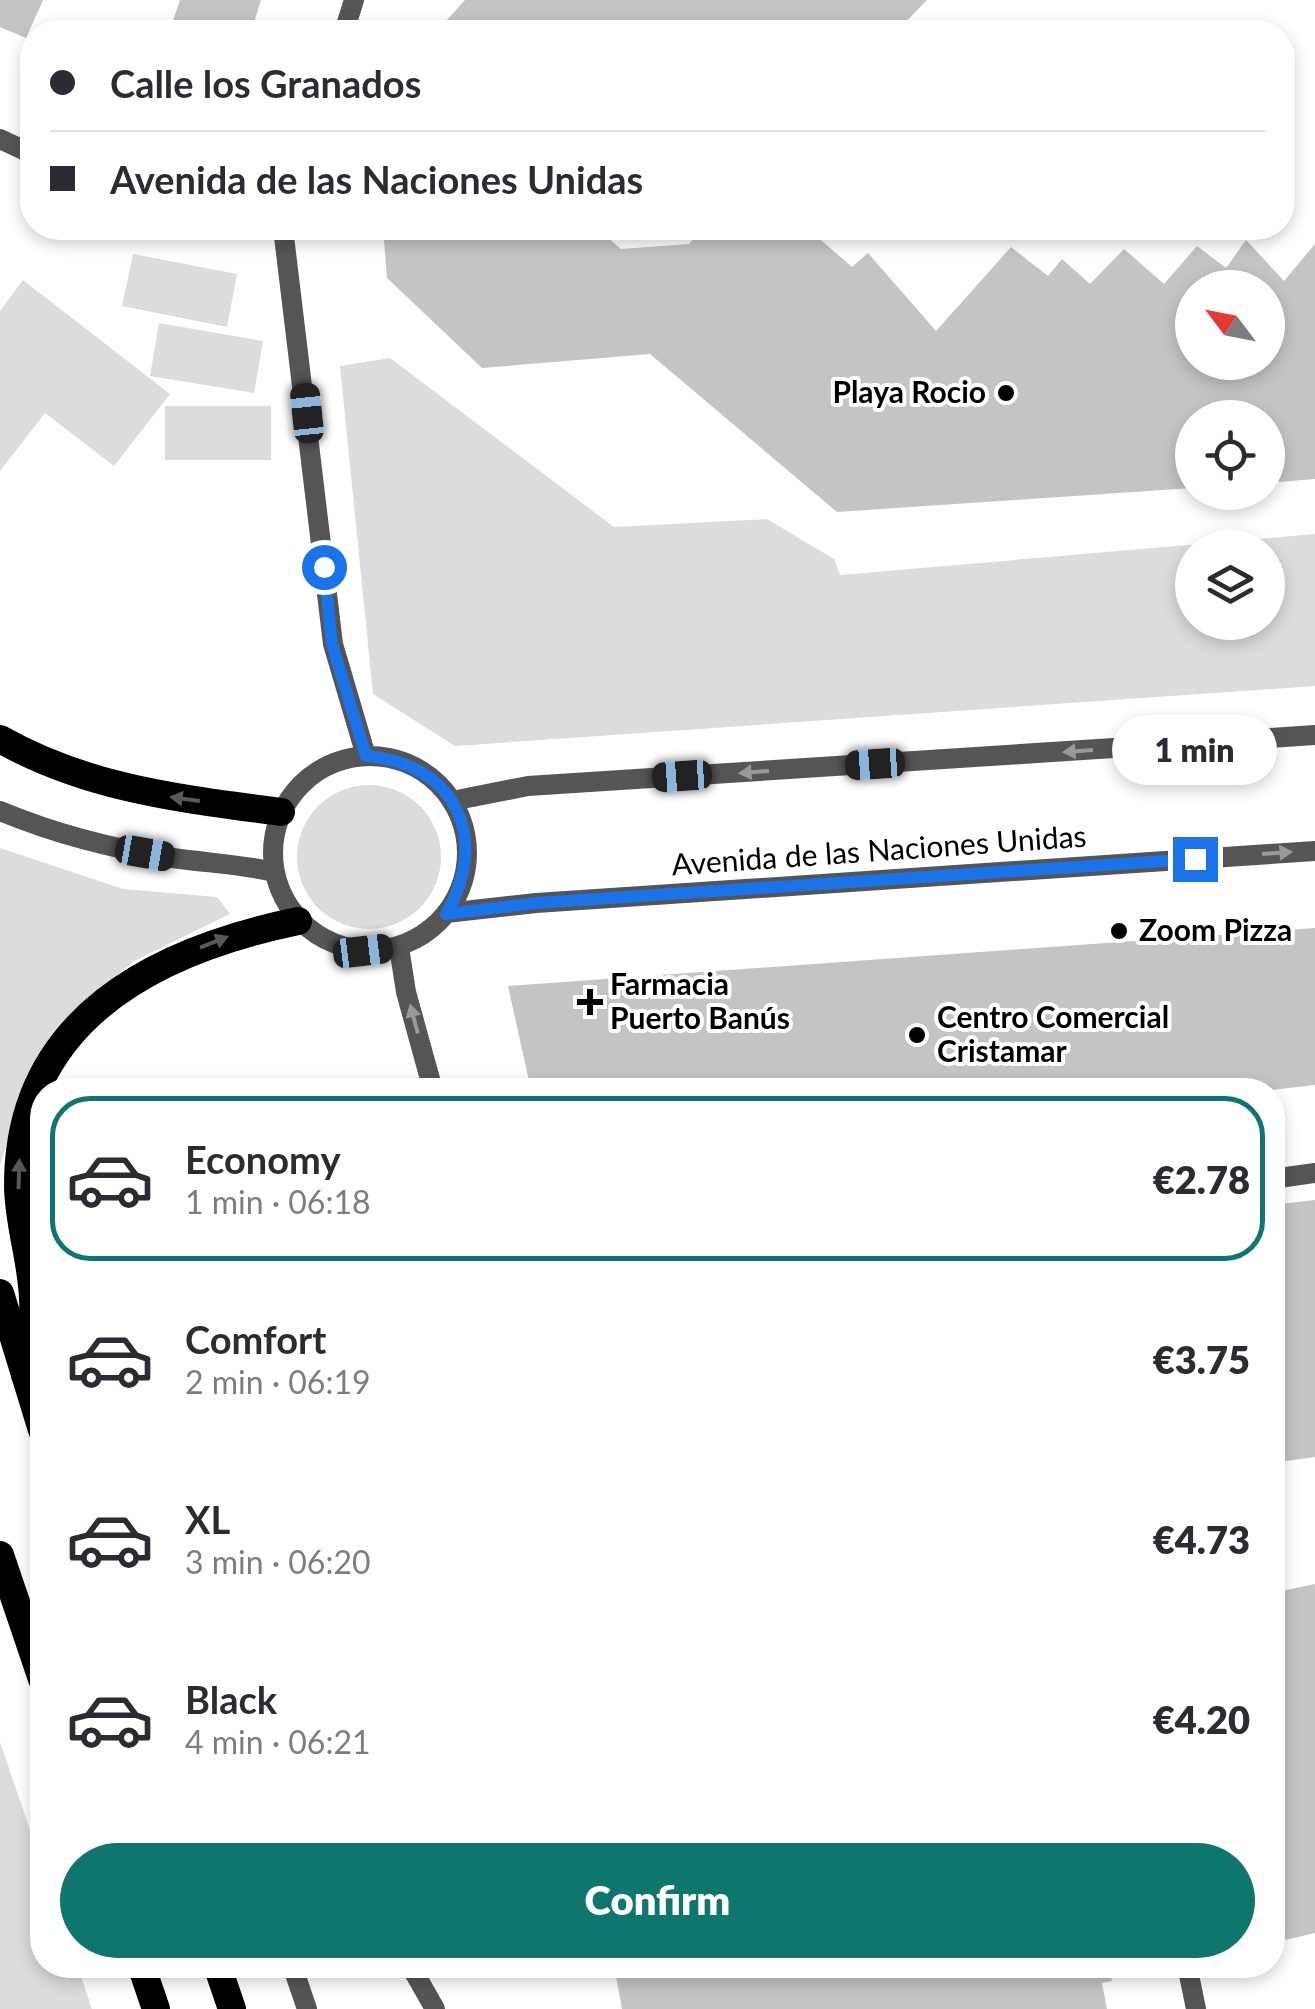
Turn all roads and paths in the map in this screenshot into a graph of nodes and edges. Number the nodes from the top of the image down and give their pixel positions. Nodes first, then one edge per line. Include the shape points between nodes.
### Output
1 (285, 240) edge
2 (1315, 734) edge
3 (0, 739) edge
4 (366, 756) junction
5 (452, 801) junction
6 (0, 811) edge
7 (282, 812) junction
8 (1315, 850) edge
9 (274, 872) junction
10 (446, 914) junction
11 (298, 920) junction
12 (399, 946) junction
13 (44, 1078) edge
14 (430, 1078) edge
15 (30, 1113) edge
16 (1315, 1173) edge
17 (1285, 1177) edge
18 (30, 1272) edge
19 (0, 1294) edge
20 (30, 1330) edge
21 (24, 1375) junction
22 (30, 1393) edge
23 (0, 1556) edge
24 (30, 1643) edge
25 (145, 1978) edge
26 (221, 1978) edge
27 (296, 1978) edge
28 (417, 1978) edge
29 (1190, 1978) edge
30 (156, 2009) edge
31 (232, 2009) edge
32 (306, 2009) edge
33 (435, 2009) edge
34 (1196, 2009) edge

1 - 4 street via 332,644
2 -> 5 street via 528,786
7 -> 3 highway via 96,781
4 - 5 street via 416,767
4 - 7 street via 336,762 304,782
5 - 10 street via 466,836 467,864
6 - 9 street via 114,847
7 - 9 street via 272,841
10 -> 8 street, Avenida de las Naciones Unidas
9 - 11 street
10 - 12 street
11 - 12 street via 328,942 363,951
13 -> 11 highway via 63,1044 123,985 234,934
14 -> 12 street
18 -> 15 highway via 18,1187
16 - 17 street
19 - 21 highway
21 -> 20 highway
21 - 22 highway
23 - 24 highway
25 - 30 highway
26 - 31 highway
27 - 32 street
28 - 33 street
29 - 34 street

